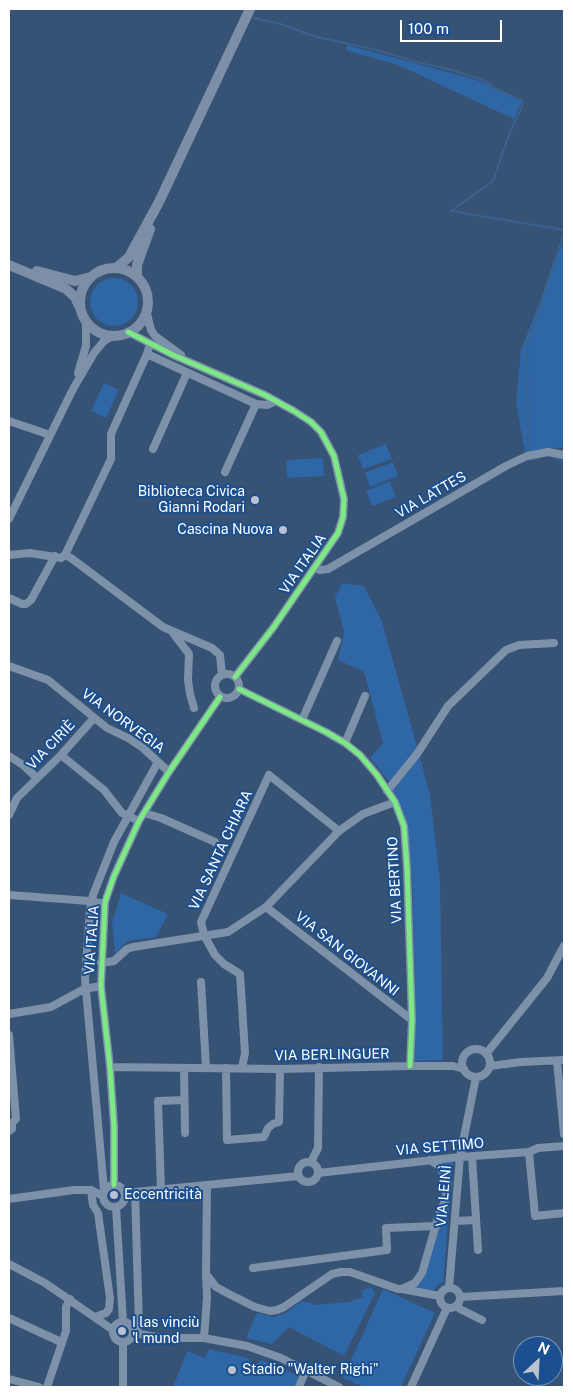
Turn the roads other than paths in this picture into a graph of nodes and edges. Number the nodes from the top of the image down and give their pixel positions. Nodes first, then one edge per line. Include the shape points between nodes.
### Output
1 (250, 9) edge
2 (159, 202) junction
3 (9, 264) edge
4 (116, 268) junction
5 (92, 276) junction
6 (137, 277) junction
7 (80, 308) junction
8 (146, 310) junction
9 (86, 321) junction
10 (128, 332) junction
11 (114, 336) junction
12 (150, 344) junction
13 (147, 354) junction
14 (188, 361) junction
15 (187, 373) junction
16 (73, 389) junction
17 (276, 401) junction
18 (256, 404) junction
19 (9, 421) edge
20 (50, 435) junction
21 (153, 449) dead end
22 (564, 455) edge
23 (225, 472) dead end
24 (9, 519) edge
25 (9, 555) edge
26 (55, 556) junction
27 (65, 556) junction
28 (315, 568) junction
29 (9, 598) edge
30 (171, 632) junction
31 (337, 641) dead end
32 (554, 643) dead end
33 (9, 666) edge
34 (222, 675) junction
35 (235, 677) junction
36 (240, 689) junction
37 (365, 696) dead end
38 (220, 697) junction
39 (194, 708) dead end
40 (94, 718) junction
41 (302, 720) junction
42 (345, 743) junction
43 (61, 755) junction
44 (9, 756) edge
45 (158, 762) junction
46 (169, 772) junction
47 (37, 778) junction
48 (387, 791) junction
49 (394, 802) junction
50 (144, 813) junction
51 (9, 815) edge
52 (128, 816) junction
53 (139, 821) junction
54 (339, 831) junction
55 (215, 842) dead end
56 (9, 895) edge
57 (92, 902) junction
58 (105, 904) junction
59 (266, 907) junction
60 (204, 936) junction
61 (564, 946) edge
62 (101, 963) junction
63 (201, 982) dead end
64 (101, 986) junction
65 (86, 988) junction
66 (9, 1014) edge
67 (412, 1020) junction
68 (9, 1034) edge
69 (486, 1054) junction
70 (561, 1061) edge
71 (463, 1065) junction
72 (410, 1066) junction
73 (490, 1066) junction
74 (110, 1067) junction
75 (206, 1067) junction
76 (319, 1067) junction
77 (184, 1068) junction
78 (226, 1068) junction
79 (242, 1068) junction
80 (280, 1069) junction
81 (476, 1077) junction
82 (184, 1100) junction
83 (10, 1125) edge
84 (184, 1133) dead end
85 (564, 1134) edge
86 (564, 1146) edge
87 (529, 1152) junction
88 (472, 1156) junction
89 (460, 1157) junction
90 (430, 1160) junction
91 (311, 1162) junction
92 (318, 1172) junction
93 (299, 1176) junction
94 (114, 1185) junction
95 (207, 1186) junction
96 (91, 1190) junction
97 (161, 1190) junction
98 (135, 1192) junction
99 (104, 1193) junction
100 (125, 1195) junction
101 (9, 1199) edge
102 (116, 1207) junction
103 (564, 1213) edge
104 (476, 1220) junction
105 (454, 1221) junction
106 (436, 1226) junction
107 (478, 1250) dead end
108 (9, 1264) edge
109 (254, 1268) dead end
110 (206, 1274) junction
111 (449, 1288) junction
112 (402, 1289) junction
113 (564, 1291) edge
114 (440, 1296) junction
115 (460, 1297) junction
116 (70, 1299) junction
117 (457, 1306) junction
118 (447, 1308) junction
119 (95, 1317) junction
120 (9, 1318) edge
121 (482, 1320) dead end
122 (122, 1322) junction
123 (113, 1330) junction
124 (135, 1333) junction
125 (204, 1338) junction
126 (61, 1342) junction
127 (123, 1342) junction
128 (306, 1370) junction
129 (9, 1378) edge
130 (39, 1387) edge
131 (47, 1387) edge
132 (123, 1387) edge
133 (299, 1387) edge
134 (339, 1387) edge
135 (411, 1387) edge

1 - 2 main road
2 - 4 main road via 129,257
2 - 6 main road via 137,265
3 - 5 main road via 69,280
3 - 7 main road via 66,289
4 - 5 main road
4 - 6 main road
5 - 7 main road via 82,291
6 - 8 main road via 145,289
7 - 9 main road
8 - 10 main road via 140,323
8 - 14 street, VIA ITALIA via 149,325 156,336
9 - 11 main road via 95,330
9 - 16 street via 86,346
10 - 11 main road
10 - 12 street, VIA ITALIA
11 - 16 street via 104,341 94,353
12 - 13 street
12 - 14 street, VIA ITALIA
13 - 15 street
13 - 27 street via 111,434 110,458
14 - 17 street, VIA ITALIA
15 - 18 street
15 - 21 street
16 - 20 street
17 - 18 street via 267,405
17 - 28 street, VIA ITALIA via 311,422 321,432 334,456 343,490 344,509 338,534
18 - 23 street
19 - 20 street
20 - 24 street
22 - 28 street, VIA LATTES via 548,452 527,456 328,569
25 - 26 street
26 - 27 street
26 - 29 street via 31,600 22,604
27 - 30 street
28 - 35 street, VIA ITALIA
30 - 34 street via 212,648 220,655
30 - 39 street via 189,654 188,680
31 - 41 street
32 - 48 street via 519,645 506,650 448,706 417,754
33 - 40 street, VIA NORVEGIA via 48,680
34 - 35 street
34 - 38 street via 215,684
35 - 36 street
36 - 38 street via 232,698
36 - 41 street, VIA BERTINO
37 - 42 street
38 - 46 street, VIA ITALIA
40 - 43 street, VIA CIRIÈ
40 - 45 street, VIA NORVEGIA via 143,748
41 - 42 street, VIA BERTINO
42 - 48 street, VIA BERTINO via 360,755
43 - 47 street, VIA CIRIÈ
43 - 52 street via 104,790
44 - 47 street
45 - 46 street, VIA NORVEGIA
45 - 52 street, VIA ITALIA
46 - 50 street, VIA ITALIA
47 - 51 street, VIA CIRIÈ via 17,798
48 - 49 street, VIA BERTINO
49 - 54 street via 363,814
49 - 67 street, VIA BERTINO via 404,826
50 - 53 street, VIA ITALIA
50 - 55 street
52 - 53 street
52 - 57 street, VIA ITALIA via 114,842
53 - 58 street, VIA ITALIA
54 - 59 street
54 - 60 street, VIA SANTA CHIARA via 269,775 201,922
56 - 57 street
57 - 58 street
57 - 65 street, VIA ITALIA
58 - 62 street, VIA ITALIA
59 - 60 street via 228,932
59 - 67 street, VIA SAN GIOVANNI
60 - 62 street via 133,947 114,961
60 - 79 street via 215,955 240,974
61 - 69 street via 547,978
62 - 64 street, VIA ITALIA
63 - 75 street
64 - 65 street
64 - 74 street, VIA ITALIA
65 - 66 street via 50,1006
65 - 99 street, VIA ITALIA
67 - 72 street, VIA BERTINO
68 - 83 street via 16,1119
69 - 71 street via 470,1051
69 - 73 street
70 - 73 street
70 - 85 street
71 - 72 street, VIA BERLINGUER
71 - 81 street via 468,1075
72 - 76 street, VIA BERLINGUER
73 - 81 street via 483,1075
74 - 77 street, VIA BERLINGUER
74 - 94 street, VIA ITALIA
75 - 77 street, VIA BERLINGUER
75 - 78 street, VIA BERLINGUER
76 - 80 street, VIA BERLINGUER
76 - 91 street via 318,1148
77 - 82 street
78 - 79 street, VIA BERLINGUER
78 - 80 street via 227,1140 264,1137 268,1128 279,1122
79 - 80 street, VIA BERLINGUER
81 - 89 street, VIA LEINÌ
82 - 84 street
82 - 97 street via 158,1101
86 - 87 street, VIA SETTIMO
87 - 88 street, VIA SETTIMO
87 - 103 street via 535,1216
88 - 89 street, VIA SETTIMO
88 - 104 street
89 - 90 street, VIA SETTIMO
89 - 105 street, VIA LEINÌ
90 - 92 street, VIA SETTIMO
90 - 106 street via 439,1166 448,1182
91 - 92 street
91 - 93 street via 302,1164 298,1169
92 - 93 street via 310,1182
93 - 95 street
94 - 99 street
94 - 100 street via 120,1187
95 - 97 street
95 - 110 street
96 - 99 street
96 - 101 street
96 - 119 street via 98,1213 110,1298 106,1313
97 - 98 street
98 - 100 street
98 - 124 street via 139,1325
99 - 102 street via 108,1206
100 - 102 street via 122,1204
102 - 122 street
104 - 105 street
104 - 107 street
105 - 111 street, VIA LEINÌ
106 - 109 street via 386,1228 387,1250
106 - 112 street via 422,1273 415,1283
108 - 116 street
110 - 112 street via 216,1287 270,1311 284,1307 332,1274 341,1272
110 - 125 street
111 - 114 street
111 - 115 street via 456,1289
112 - 114 street
113 - 115 street
114 - 118 street via 441,1303
115 - 117 street
116 - 119 street
116 - 126 street via 66,1307 66,1331
117 - 118 street
117 - 121 street
118 - 135 street
119 - 123 street
120 - 126 street
122 - 123 street
122 - 124 street via 130,1325
123 - 127 street via 116,1339
124 - 125 street via 163,1338
124 - 127 street
125 - 128 street via 247,1346
126 - 131 street
127 - 132 street
128 - 133 street
128 - 134 street
129 - 130 street

